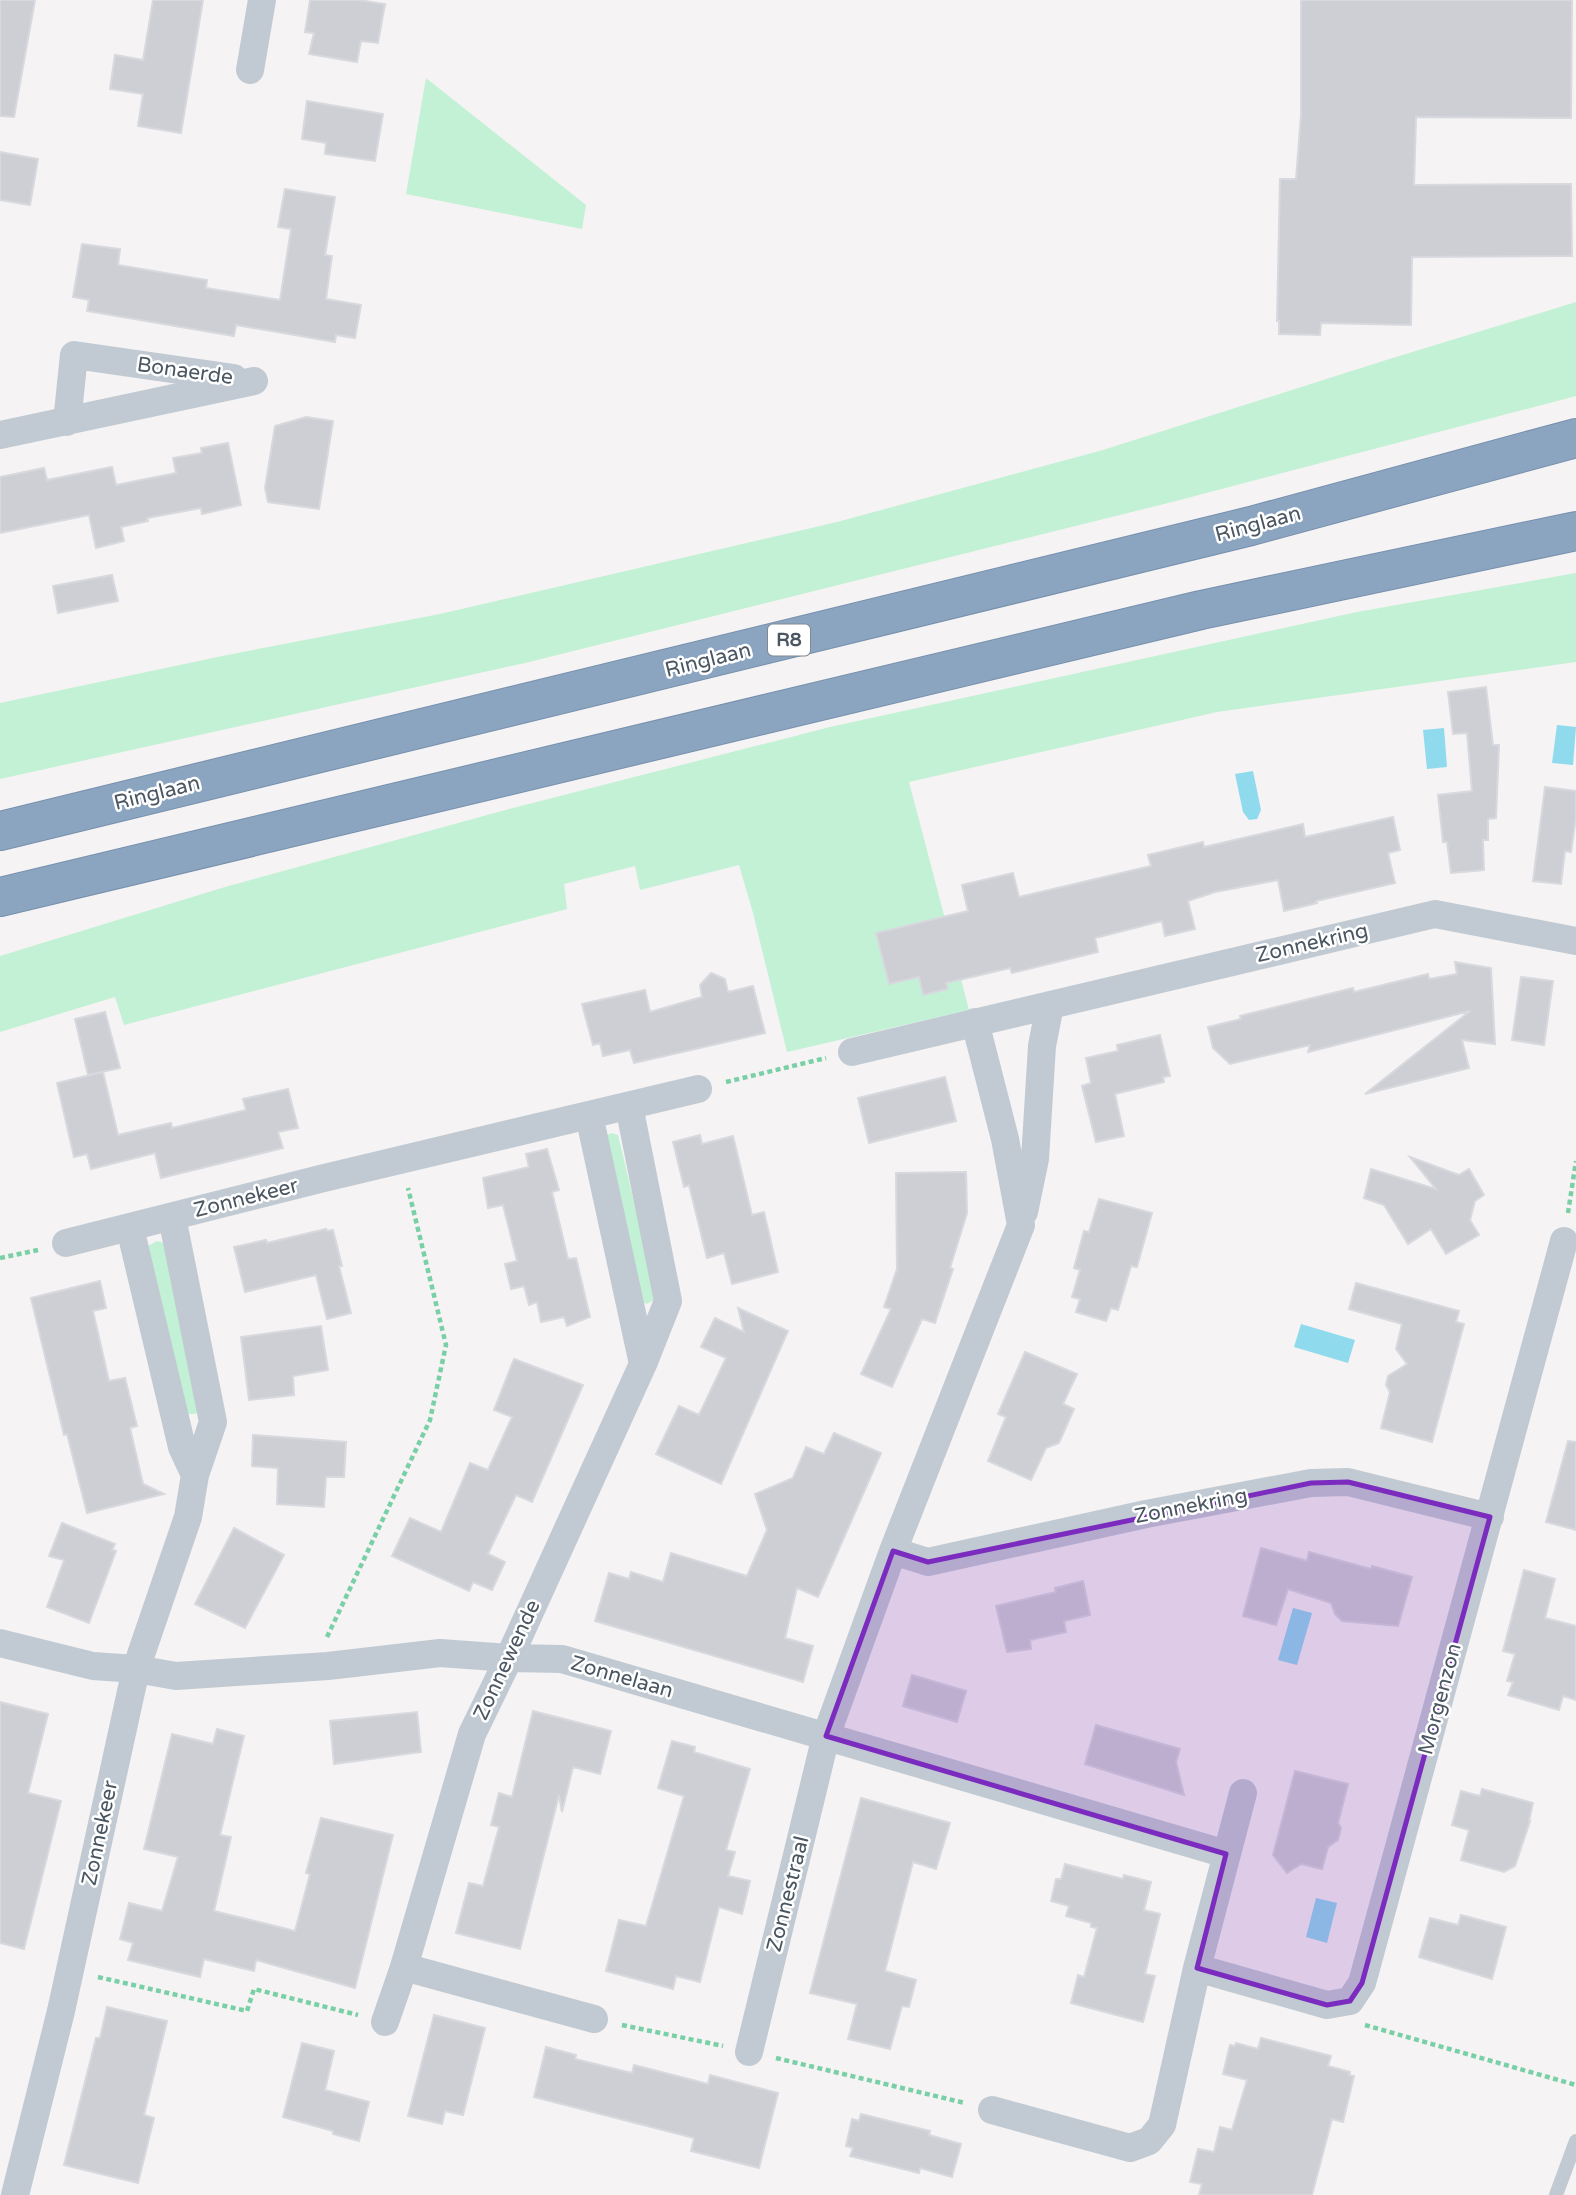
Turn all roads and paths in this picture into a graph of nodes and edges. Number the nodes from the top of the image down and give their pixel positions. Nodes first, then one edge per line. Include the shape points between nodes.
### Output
1 (262, 0) edge
2 (250, 70) dead end
3 (66, 422) junction
4 (0, 435) edge
5 (1576, 438) edge
6 (1576, 531) edge
7 (0, 831) edge
8 (0, 897) edge
9 (1576, 941) edge
10 (1050, 1005) junction
11 (975, 1022) junction
12 (852, 1052) joint
13 (698, 1089) joint
14 (629, 1106) junction
15 (585, 1116) junction
16 (401, 1160) junction
17 (1576, 1161) edge
18 (172, 1217) junction
19 (1021, 1225) junction
20 (130, 1228) junction
21 (1564, 1241) joint
22 (66, 1243) joint
23 (0, 1258) edge
24 (643, 1364) junction
25 (195, 1475) junction
26 (1490, 1517) junction
27 (893, 1551) junction
28 (0, 1643) edge
29 (509, 1658) junction
30 (328, 1665) junction
31 (136, 1669) junction
32 (827, 1736) junction
33 (1243, 1793) dead end
34 (1226, 1854) junction
35 (404, 1967) junction
36 (1197, 1968) junction
37 (70, 1970) junction
38 (1350, 2001) junction
39 (593, 2019) joint
40 (386, 2022) joint
41 (749, 2052) junction
42 (1576, 2085) edge
43 (992, 2110) joint
44 (1576, 2141) edge
45 (15, 2195) edge
46 (1556, 2195) edge

1 - 2 street
3 - 3 street, Bonaerde via 160,401 254,381 74,355
3 - 4 street, Bonaerde
5 - 7 highway, Ringlaan / R8 via 1251,526
6 - 8 highway via 1201,610
9 - 10 street, Zonnekring via 1435,914
10 - 11 street, Zonnekring
10 - 19 street via 1042,1046 1035,1160
11 - 12 street, Zonnekring
11 - 19 street
12 - 13 path
13 - 14 street
14 - 15 street
14 - 24 street, Zonnewende via 668,1301
15 - 16 street, Zonnekeer
15 - 24 street
16 - 18 street, Zonnekeer
16 - 30 path via 446,1345 430,1420 327,1637
17 - 21 path
18 - 20 street, Zonnekeer
18 - 25 street, Zonnekeer via 213,1422
19 - 27 street
20 - 22 street, Zonnekeer
20 - 25 street via 182,1447
21 - 26 street, Morgenzon
22 - 23 path
24 - 29 street, Zonnewende
25 - 31 street, Zonnekeer via 188,1517
26 - 27 street, Zonnekring via 1348,1482 1311,1483 928,1562
26 - 38 street, Morgenzon via 1362,1983
27 - 32 street
28 - 31 street, Zonnelaan via 93,1666
29 - 30 street, Zonnelaan via 440,1653
29 - 32 street, Zonnelaan via 562,1659
29 - 35 street, Zonnewende via 472,1734
30 - 31 street, Zonnelaan via 176,1676
31 - 37 street, Zonnekeer
32 - 34 street, Zonnelaan
32 - 41 street, Zonnestraal
33 - 34 street
34 - 36 street
35 - 39 street
35 - 40 street, Zonnewende
36 - 38 street via 1327,2004
36 - 43 street via 1162,2125 1149,2141 1130,2148
37 - 40 path via 247,2011 254,1989
37 - 45 street, Zonnekeer
38 - 42 path via 1364,2025
39 - 41 path
41 - 43 path
44 - 46 lane

